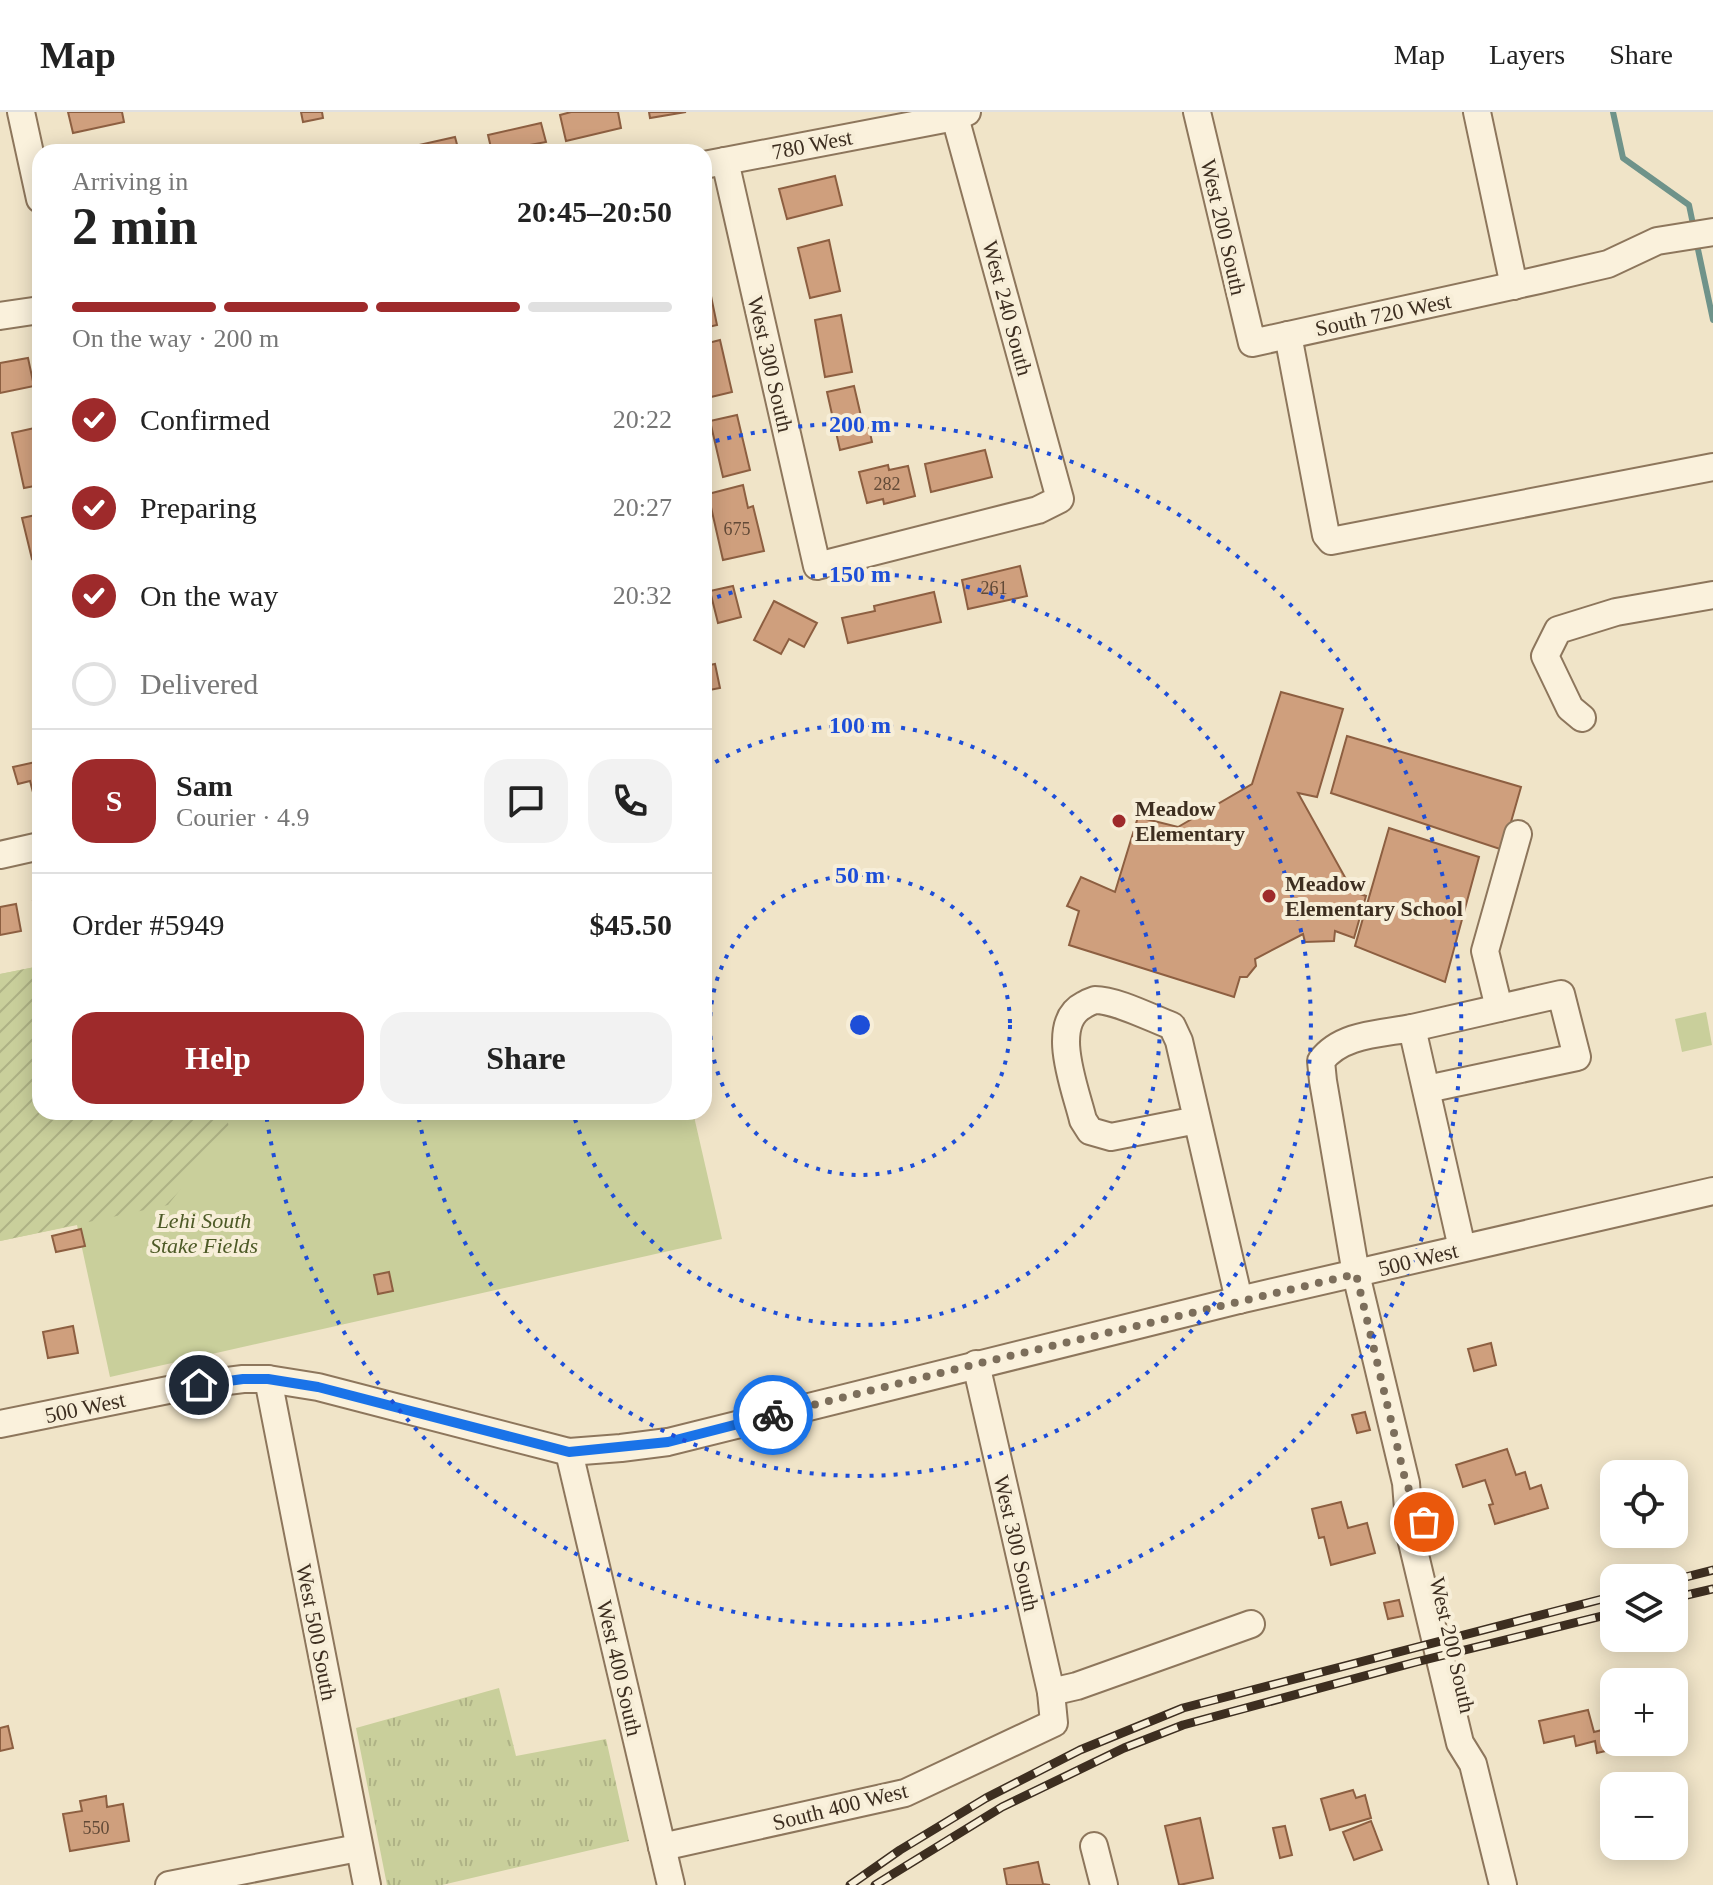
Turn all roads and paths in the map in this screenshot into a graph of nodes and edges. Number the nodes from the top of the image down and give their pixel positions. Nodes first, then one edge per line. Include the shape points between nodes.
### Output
1 (21, 112) edge
2 (1197, 112) edge
3 (1477, 112) edge
4 (961, 115) edge
5 (32, 162) edge
6 (714, 163) edge
7 (1699, 234) edge
8 (1514, 286) junction
9 (32, 311) edge
10 (0, 316) edge
11 (1288, 335) junction
12 (1252, 343) joint
13 (1713, 467) edge
14 (817, 566) joint
15 (1713, 595) edge
16 (1582, 718) dead end
17 (1518, 834) dead end
18 (32, 848) edge
19 (0, 855) edge
20 (1499, 1008) junction
21 (1412, 1028) junction
22 (1427, 1089) junction
23 (1197, 1120) junction
24 (1713, 1191) edge
25 (1462, 1248) junction
26 (1356, 1274) junction
27 (1239, 1300) junction
28 (976, 1364) junction
29 (268, 1379) junction
30 (0, 1424) edge
31 (569, 1452) junction
32 (1251, 1624) dead end
33 (1051, 1692) junction
34 (1054, 1723) joint
35 (1094, 1846) dead end
36 (662, 1847) junction
37 (358, 1848) junction
38 (169, 1885) edge
39 (367, 1885) edge
40 (671, 1885) edge
41 (1104, 1885) edge
42 (1503, 1885) edge

1 - 5 street
2 - 12 street, West 200 South
3 - 8 street
4 - 6 street, 780 West
4 - 14 street, West 240 South via 1060,499 1038,510
6 - 14 street, West 300 South
7 - 8 street, South 720 West via 1657,241 1608,264
8 - 11 street, South 720 West
9 - 10 street
11 - 12 street, South 720 West
11 - 13 street via 1331,541
15 - 16 street via 1616,612 1558,630 1545,656 1570,708
17 - 20 street via 1485,951
18 - 19 street
20 - 21 street
20 - 22 street via 1561,994 1577,1057
21 - 22 street
21 - 26 street, West 200 South via 1343,1042 1321,1061
22 - 25 street
23 - 23 street via 1172,1026 1093,1000 1077,1009 1066,1025 1065,1045 1090,1131 1111,1137
23 - 27 street
24 - 25 street, 500 West
25 - 26 street, 500 West
26 - 27 street, 500 West
26 - 42 street, West 200 South via 1406,1483 1428,1536
27 - 28 street, 500 West
28 - 31 street, 500 West via 668,1442
28 - 33 street, West 300 South
29 - 30 street, 500 West via 188,1386
29 - 31 street, 500 West via 318,1387
29 - 37 street, West 500 South
31 - 36 street, West 400 South
32 - 33 street
33 - 34 street, West 300 South
34 - 36 street, South 400 West via 905,1793
35 - 41 street
36 - 40 street, West 400 South
37 - 38 street
37 - 39 street, West 500 South

